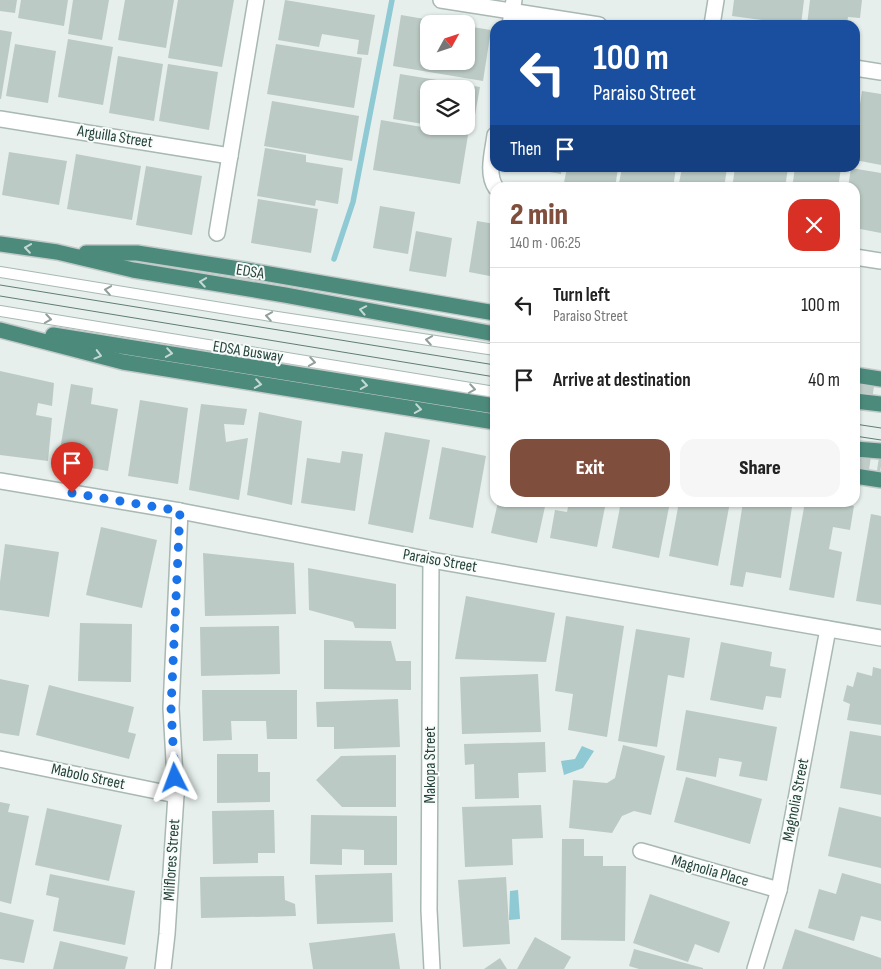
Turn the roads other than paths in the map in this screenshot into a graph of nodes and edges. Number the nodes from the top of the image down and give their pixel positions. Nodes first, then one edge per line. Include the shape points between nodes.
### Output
1 (256, 0) edge
2 (440, 0) edge
3 (716, 0) edge
4 (512, 12) edge
5 (566, 20) edge
6 (713, 20) edge
7 (860, 68) edge
8 (881, 70) edge
9 (0, 118) edge
10 (230, 156) junction
11 (217, 233) dead end
12 (0, 244) edge
13 (57, 252) junction
14 (860, 258) edge
15 (881, 261) edge
16 (0, 272) edge
17 (0, 311) edge
18 (490, 312) edge
19 (0, 328) edge
20 (490, 334) edge
21 (490, 349) edge
22 (881, 379) edge
23 (860, 381) edge
24 (490, 391) edge
25 (860, 402) edge
26 (881, 404) edge
27 (490, 405) edge
28 (490, 421) edge
29 (860, 449) edge
30 (881, 451) edge
31 (860, 477) edge
32 (881, 480) edge
33 (0, 481) edge
34 (180, 511) junction
35 (431, 560) junction
36 (828, 629) junction
37 (881, 638) edge
38 (0, 758) edge
39 (176, 795) junction
40 (641, 851) dead end
41 (779, 890) junction
42 (163, 969) edge
43 (432, 969) edge
44 (755, 969) edge

1 - 10 street
2 - 4 street
3 - 6 street
4 - 5 street
7 - 8 street
9 - 10 street, Arguilla Street
10 - 11 street
13 -> 12 highway, EDSA
13 - 18 highway via 137,253
20 -> 13 highway, EDSA via 132,270
14 - 15 street
21 -> 16 lane
17 -> 24 lane, EDSA Busway
19 -> 27 highway
19 -> 28 highway via 123,362
22 - 23 highway
25 - 26 highway
29 - 30 highway
31 - 32 highway
33 - 34 street, Paraiso Street
34 - 35 street, Paraiso Street
34 - 39 street, Milflores Street via 171,708
35 - 36 street, Paraiso Street
35 - 43 street, Makopa Street via 429,910
36 - 37 street, Paraiso Street
36 - 41 street, Magnolia Street
38 - 39 street, Mabolo Street
39 - 42 street, Milflores Street
40 - 41 street, Magnolia Place
41 - 44 street, Magnolia Street

